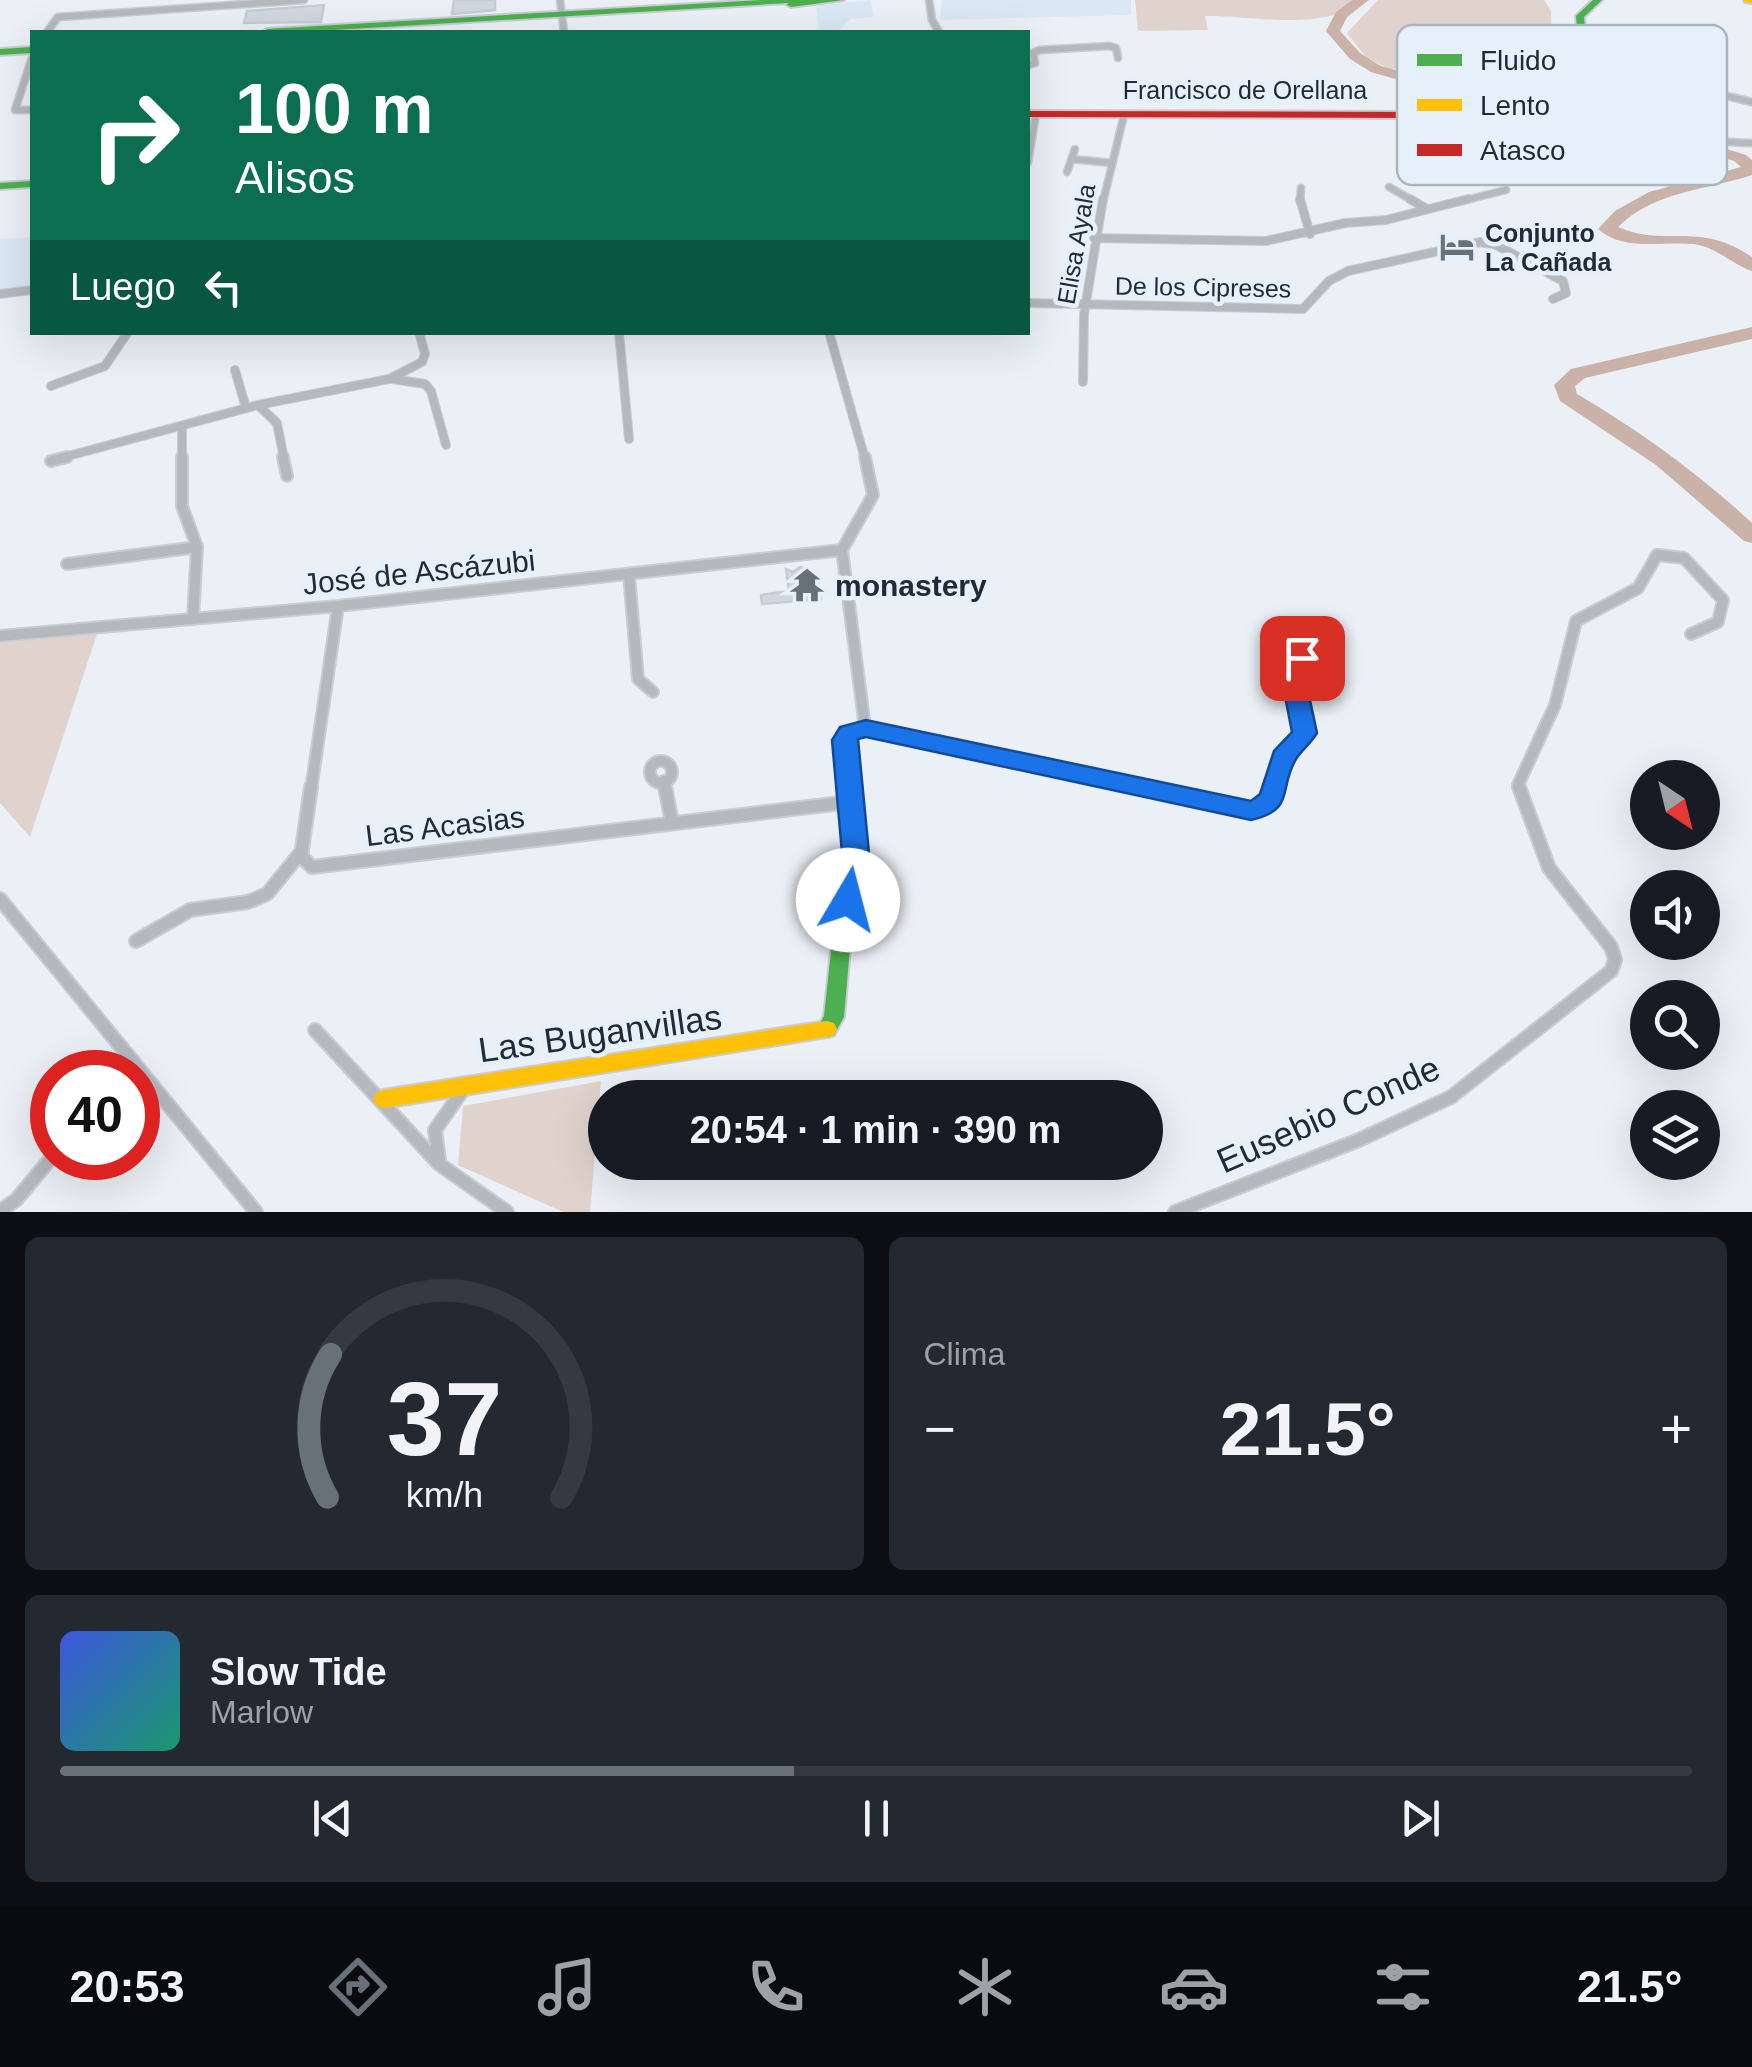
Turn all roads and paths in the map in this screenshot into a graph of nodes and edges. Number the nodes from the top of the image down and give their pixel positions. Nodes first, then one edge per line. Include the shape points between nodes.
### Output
1 (304, 0) edge
2 (802, 0) edge
3 (840, 0) edge
4 (929, 0) edge
5 (1598, 0) edge
6 (266, 1) edge
7 (784, 1) edge
8 (100, 2) edge
9 (222, 3) edge
10 (204, 4) edge
11 (87, 15) junction
12 (562, 16) edge
13 (1581, 25) edge
14 (49, 30) edge
15 (304, 30) edge
16 (360, 30) edge
17 (938, 30) edge
18 (0, 50) edge
19 (30, 51) edge
20 (30, 58) edge
21 (1118, 58) dead end
22 (1030, 64) edge
23 (1727, 96) edge
24 (1752, 102) edge
25 (30, 110) edge
26 (16, 111) junction
27 (1032, 114) edge
28 (0, 115) edge
29 (1124, 115) junction
30 (1397, 116) edge
31 (1075, 149) dead end
32 (1072, 160) junction
33 (1112, 163) junction
34 (1067, 172) dead end
35 (30, 184) edge
36 (0, 186) edge
37 (1390, 187) dead end
38 (1301, 188) dead end
39 (1506, 190) dead end
40 (1428, 210) junction
41 (1310, 234) junction
42 (1094, 238) junction
43 (30, 290) edge
44 (0, 294) edge
45 (1553, 299) dead end
46 (1030, 303) edge
47 (1083, 304) junction
48 (126, 335) edge
49 (419, 335) edge
50 (619, 335) edge
51 (830, 335) edge
52 (235, 370) dead end
53 (389, 379) junction
54 (1084, 382) dead end
55 (51, 386) dead end
56 (258, 405) junction
57 (246, 408) junction
58 (182, 426) junction
59 (629, 439) dead end
60 (446, 445) dead end
61 (51, 462) dead end
62 (287, 476) dead end
63 (197, 547) junction
64 (842, 550) junction
65 (67, 564) dead end
66 (629, 575) junction
67 (338, 606) junction
68 (193, 619) junction
69 (1308, 629) dead end
70 (1691, 634) dead end
71 (0, 636) edge
72 (653, 692) dead end
73 (866, 728) junction
74 (664, 780) dead end
75 (850, 802) junction
76 (672, 822) junction
77 (302, 851) junction
78 (0, 899) edge
79 (136, 941) dead end
80 (315, 1030) dead end
81 (116, 1050) edge
82 (468, 1083) junction
83 (383, 1099) junction
84 (160, 1102) edge
85 (439, 1164) junction
86 (33, 1180) edge
87 (0, 1211) edge
88 (256, 1212) edge
89 (507, 1212) edge
90 (1176, 1212) edge

1 - 6 street
2 - 7 street
3 - 12 street
4 - 17 street
5 - 13 street via 1580,16
6 - 9 street
7 - 12 street
8 - 11 street
9 - 10 street
10 - 11 street
11 - 14 street via 58,18
12 - 15 street
12 - 16 street
18 - 19 street
20 - 26 street
21 - 22 street via 1109,46 1040,50
23 - 24 street
25 - 26 street
26 - 28 street
27 - 29 street, Francisco de Orellana
29 - 30 street, Francisco de Orellana
29 - 33 street, Elisa Ayala
31 - 32 street
32 - 33 street
32 - 34 street
33 - 42 street, Elisa Ayala
35 - 36 street
37 - 40 street
38 - 41 street
39 - 40 street
40 - 41 street
41 - 42 street via 1266,241
42 - 47 street, Elisa Ayala
43 - 44 street
45 - 47 street, De los Cipreses via 1566,293 1562,281 1480,242 1348,271 1303,309
46 - 47 street, De los Cipreses
47 - 54 street, Elisa Ayala
48 - 55 street via 105,366
49 - 53 street via 422,362
50 - 59 street
51 - 64 street via 872,486
52 - 57 street
53 - 56 street
53 - 60 street via 425,384
56 - 57 street
56 - 62 street via 277,423
57 - 58 street
58 - 61 street
58 - 63 street via 182,506
63 - 65 street
63 - 68 street
64 - 66 street, José de Ascázubi
64 - 73 street
66 - 67 street, José de Ascázubi
66 - 72 street via 638,679
67 - 68 street, José de Ascázubi
67 - 77 street
68 - 71 street, José de Ascázubi
69 - 73 street via 1295,686 1305,733 1283,758 1272,798 1262,808 1134,788
70 - 90 street, Eusebio Conde via 1718,622 1723,600 1684,558 1657,555 1638,588 1576,621 1556,705 1518,785 1550,868 1611,947 1611,971 1452,1098
73 - 75 street via 845,740
74 - 76 street
75 - 76 street, Las Acasias
75 - 82 street, Las Buganvillas via 857,864 842,924 834,1017 826,1029
76 - 77 street, Las Acasias via 312,867
77 - 79 street via 267,894 190,910
78 - 81 street
80 - 83 street
82 - 83 street, Las Buganvillas
82 - 85 street via 435,1130
83 - 85 street
84 - 88 street
85 - 89 street
86 - 87 street

